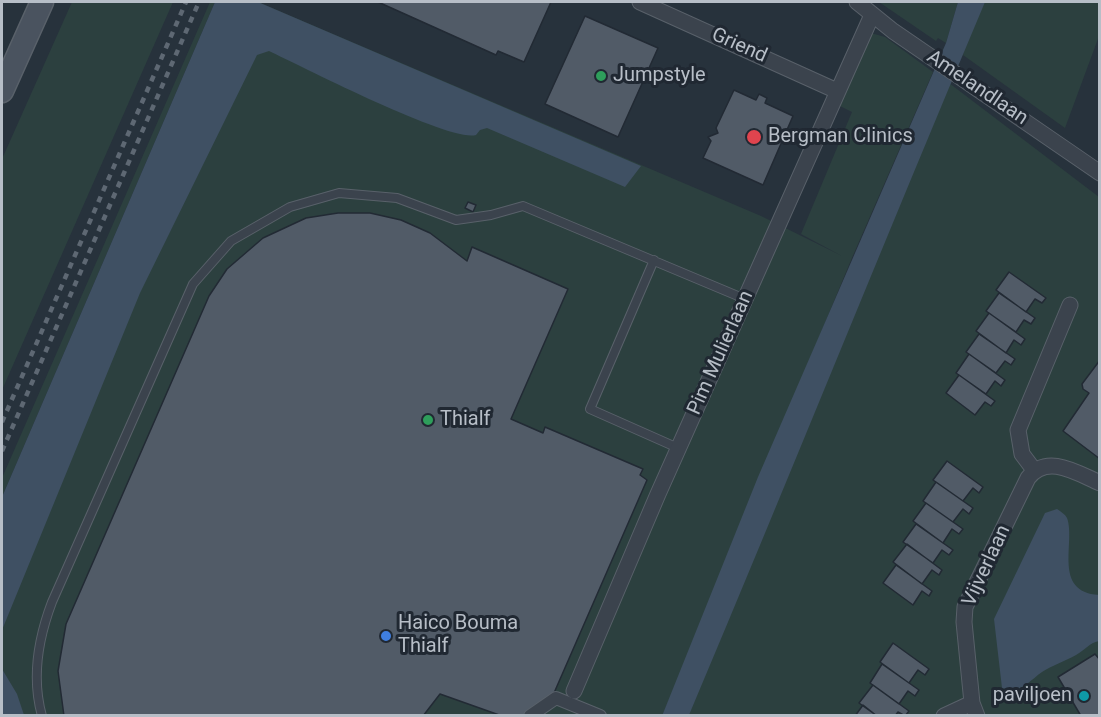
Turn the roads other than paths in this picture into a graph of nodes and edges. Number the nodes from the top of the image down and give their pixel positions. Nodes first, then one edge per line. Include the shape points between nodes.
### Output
1 (42, 2) edge
2 (640, 2) edge
3 (857, 2) edge
4 (872, 15) junction
5 (2, 91) edge
6 (837, 91) junction
7 (1100, 173) edge
8 (654, 260) junction
9 (745, 298) junction
10 (1070, 305) dead end
11 (678, 448) junction
12 (1034, 470) junction
13 (1100, 483) edge
14 (574, 692) dead end
15 (974, 710) edge
16 (42, 716) edge
17 (530, 716) edge
18 (600, 716) edge
19 (944, 716) edge

1 - 5 main road
2 - 6 street, Griend
3 - 4 street, Amelandlaan
4 - 6 street, Pim Mulierlaan
4 - 7 street, Amelandlaan
6 - 9 street, Pim Mulierlaan
8 - 9 lane
8 - 11 lane via 590,409
8 - 16 lane via 523,206 456,220 397,198 339,193 290,207 231,241 193,284 51,602 37,654
9 - 11 street, Pim Mulierlaan
10 - 12 street via 1018,430 1022,454
11 - 14 street, Pim Mulierlaan
12 - 13 street via 1052,465
12 - 15 street, Vijverlaan via 965,607
15 - 19 street, Vijverlaan
17 - 18 street via 556,698

